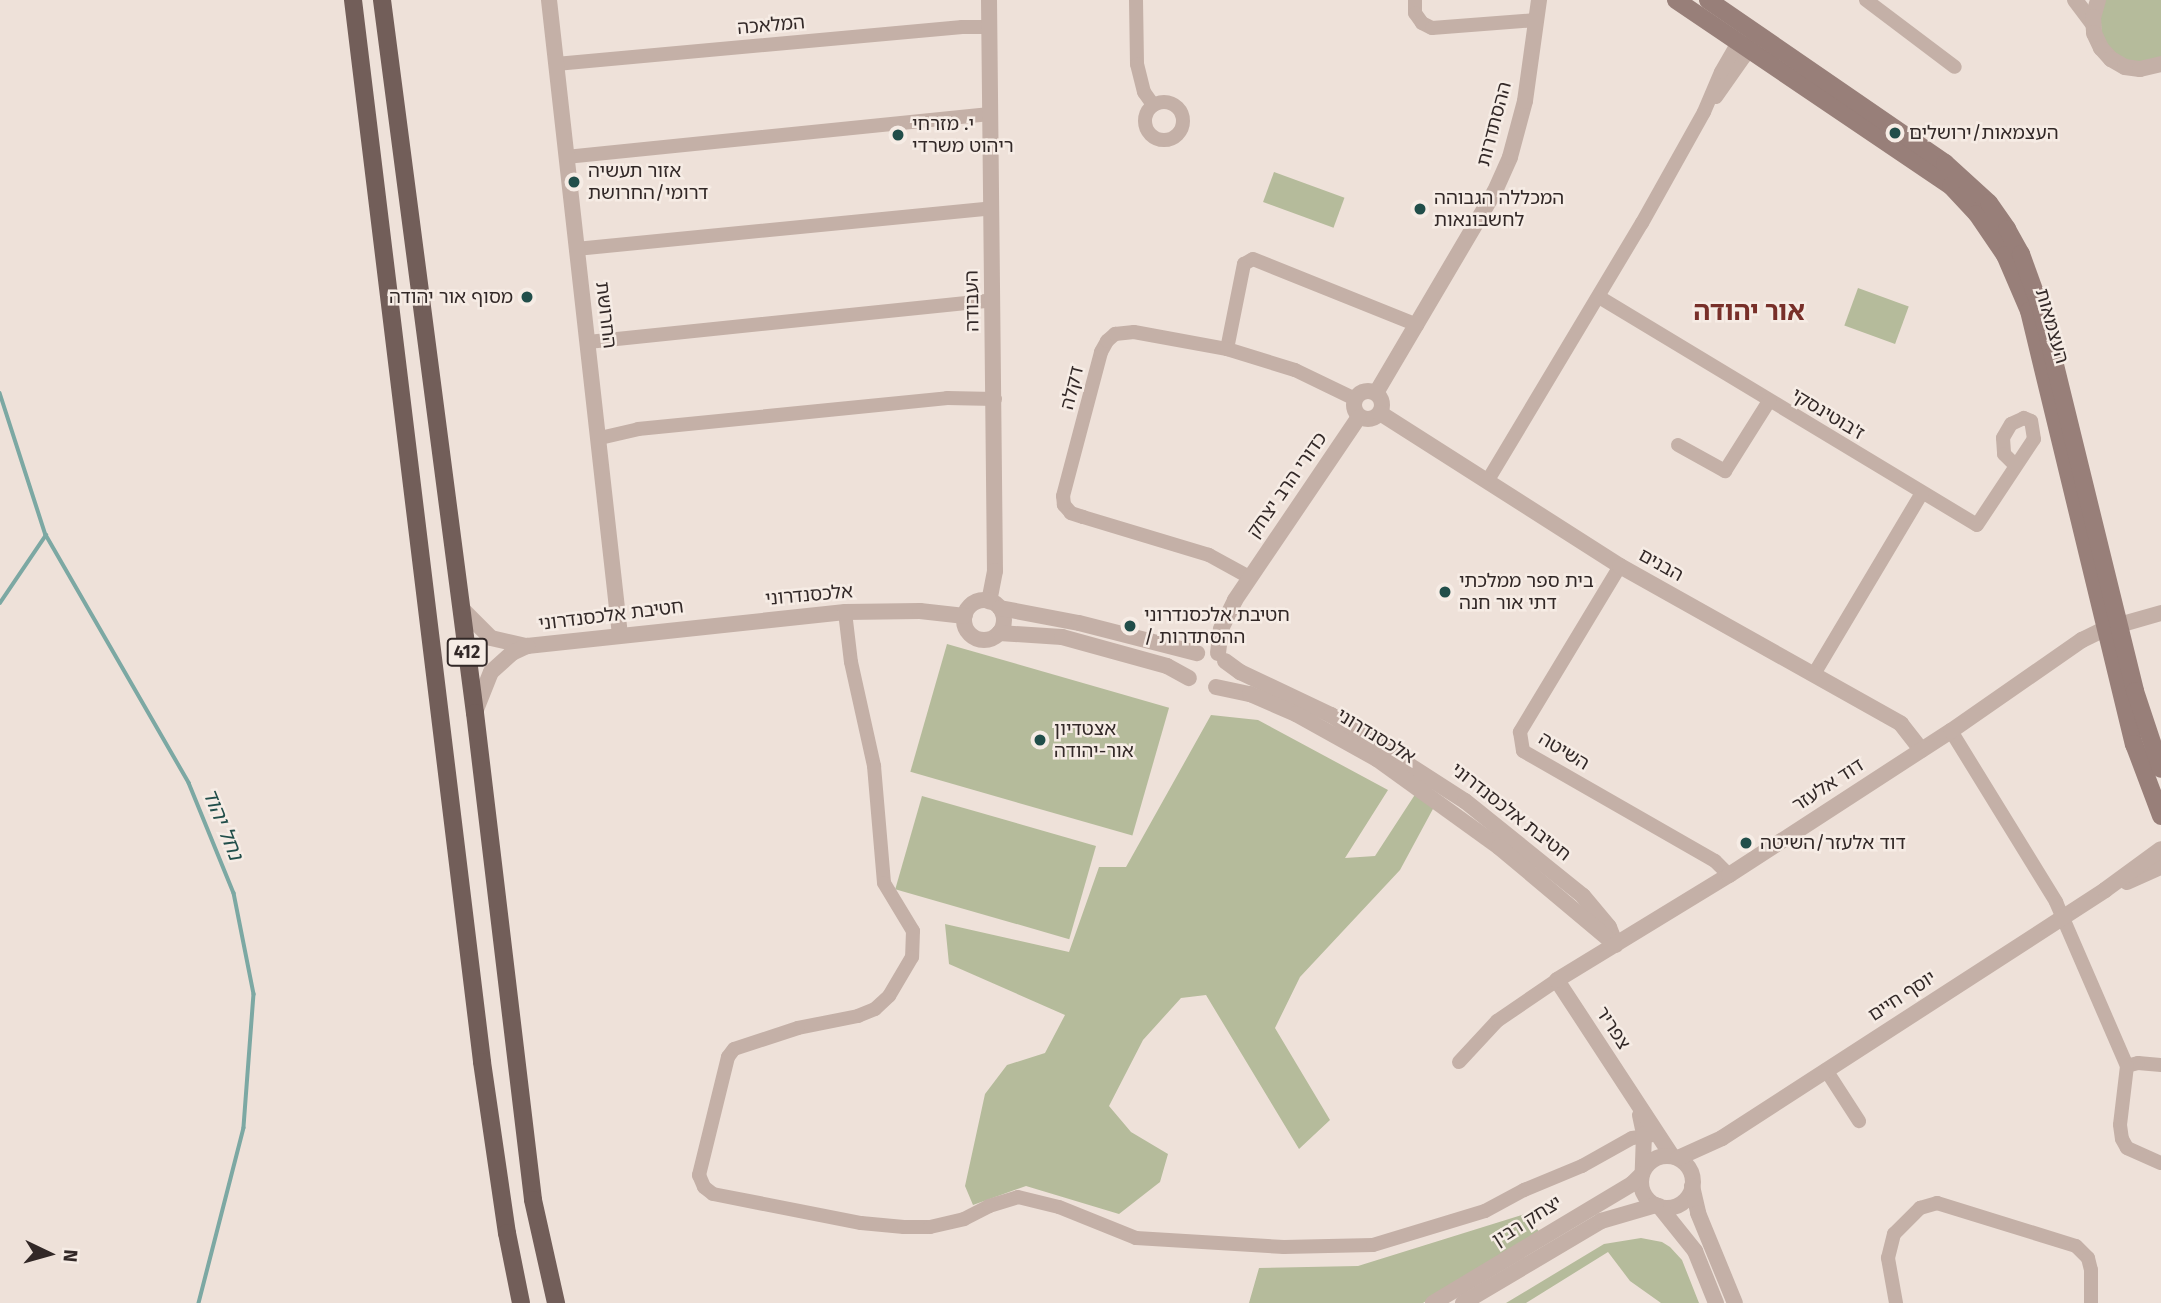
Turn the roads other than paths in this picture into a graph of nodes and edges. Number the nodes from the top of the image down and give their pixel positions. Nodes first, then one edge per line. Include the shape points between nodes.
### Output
1 (353, 0) edge
2 (383, 0) edge
3 (549, 0) edge
4 (989, 0) edge
5 (1136, 0) edge
6 (1415, 0) edge
7 (1539, 0) edge
8 (1676, 0) edge
9 (1708, 0) edge
10 (1866, 0) edge
11 (2075, 0) edge
12 (2098, 0) edge
13 (1536, 20) junction
14 (2094, 24) junction
15 (989, 27) junction
16 (1753, 30) junction
17 (1744, 45) junction
18 (556, 64) junction
19 (2161, 64) edge
20 (1955, 67) dead end
21 (1153, 105) dead end
22 (990, 114) junction
23 (566, 157) junction
24 (992, 208) junction
25 (576, 249) junction
26 (1600, 297) junction
27 (993, 300) junction
28 (1417, 325) junction
29 (588, 342) junction
30 (1227, 349) junction
31 (1376, 393) junction
32 (995, 399) junction
33 (1355, 399) junction
34 (1769, 401) junction
35 (1380, 413) junction
36 (1359, 417) junction
37 (600, 438) junction
38 (1678, 445) dead end
39 (2015, 465) dead end
40 (1488, 480) junction
41 (1922, 494) junction
42 (1620, 566) junction
43 (1249, 576) junction
44 (995, 604) junction
45 (461, 608) junction
46 (845, 612) junction
47 (2161, 613) edge
48 (965, 616) junction
49 (699, 626) joint
50 (2112, 626) junction
51 (999, 633) junction
52 (620, 635) junction
53 (527, 646) junction
54 (1210, 655) junction
55 (1814, 674) junction
56 (1189, 678) junction
57 (1216, 687) junction
58 (475, 713) junction
59 (1951, 731) junction
60 (1921, 750) junction
61 (2161, 769) edge
62 (2161, 816) edge
63 (1499, 847) joint
64 (2161, 849) edge
65 (2161, 867) edge
66 (1729, 875) junction
67 (2105, 890) junction
68 (2064, 916) junction
69 (1616, 946) junction
70 (1557, 980) junction
71 (1459, 1062) dead end
72 (2161, 1065) edge
73 (2127, 1066) junction
74 (1826, 1070) junction
75 (1859, 1121) dead end
76 (1651, 1135) junction
77 (1722, 1138) junction
78 (1675, 1157) junction
79 (2161, 1163) edge
80 (1643, 1172) junction
81 (1692, 1185) junction
82 (1657, 1206) junction
83 (522, 1303) edge
84 (556, 1303) edge
85 (1433, 1303) edge
86 (1463, 1303) edge
87 (1716, 1303) edge
88 (1735, 1303) edge
89 (1896, 1303) edge
90 (2091, 1303) edge

1 - 83 main road, 412 via 482,1062
2 - 45 main road, 412
3 - 18 street, החרושת
4 - 15 street, העבודה
5 - 21 street via 1137,64 1144,92
6 - 13 street via 1415,13 1432,28
7 - 13 street, ההסתדרות
8 - 17 main road, העצמאות
9 - 16 main road, העצמאות
10 - 20 street
11 - 14 street
12 - 14 street
13 - 28 street, ההסתדרות via 1525,101 1510,157 1496,191
14 - 19 street via 2101,48 2111,59 2140,69
15 - 18 street, המלאכה
15 - 22 street, העבודה
16 - 17 street
16 - 50 main road, העצמאות via 1945,163 1989,203 2007,229 2034,286 2050,341
17 - 26 street via 1721,72
17 - 50 main road, העצמאות via 1943,180 1970,205 1998,244 2029,311
18 - 23 street, החרושת
22 - 23 street
22 - 24 street, העבודה
23 - 25 street, החרושת
24 - 25 street
24 - 27 street, העבודה
25 - 29 street, החרושת
26 - 34 street, ז'בוטינסקי
26 - 40 street
27 - 29 street
27 - 32 street, העבודה
28 - 30 street via 1253,259 1244,264
28 - 31 street, ההסתדרות
29 - 37 street, החרושת
30 - 33 street, דקלה via 1295,370
30 - 43 street, דקלה via 1134,332 1115,334 1107,341 1063,496 1071,513 1188,547
31 - 33 street via 1364,391
31 - 35 street via 1382,402
32 - 37 street via 947,398 638,429
32 - 44 street, העבודה
33 - 36 street
34 - 38 street via 1725,471
34 - 41 street, ז'בוטינסקי
35 - 36 street via 1371,420
35 - 40 street, הבנים
36 - 43 street, כדורי הרב יצחק
37 - 52 street, החרושת
39 - 41 street, ז'בוטינסקי via 1977,525
40 - 42 street, הבנים
41 - 55 street
42 - 55 street, הבנים
42 - 66 street, השיטה via 1520,732 1523,751 1714,861
43 - 54 street
44 - 48 street via 976,602
44 - 51 street via 1004,621
44 - 54 street, חטיבת אלכסנדרוני
45 - 53 street, חטיבת אלכסנדרוני via 491,638
45 - 58 main road, 412
46 - 48 street, אלכסנדרוני
46 - 49 street, אלכסנדרוני
46 - 76 street via 874,766 884,883 913,931 912,957 889,996 875,1009 734,1049 699,1175 713,1194 861,1223 917,1227 964,1219 1018,1197 1136,1238 1284,1247 1373,1245 1485,1211
47 - 50 street, דוד אלעזר
48 - 51 street via 975,637 987,639
49 - 52 street, חטיבת אלכסנדרוני
50 - 59 street, דוד אלעזר via 2082,640
50 - 61 main road, העצמאות
50 - 62 main road, העצמאות via 2134,744
51 - 56 street via 1062,637 1167,666
52 - 53 street, חטיבת אלכסנדרוני
53 - 58 street, חטיבת אלכסנדרוני via 491,672
54 - 56 street via 1189,662
54 - 57 street via 1227,673
54 - 69 street, חטיבת אלכסנדרוני via 1331,715 1465,801 1583,897 1608,927
55 - 60 street, הבנים via 1901,724
56 - 57 street via 1198,687
57 - 63 street, אלכסנדרוני via 1250,694 1324,728 1408,780
58 - 84 main road, 412 via 533,1200
59 - 60 street, דוד אלעזר
59 - 68 street
60 - 66 street, דוד אלעזר
63 - 69 street, חטיבת אלכסנדרוני
64 - 67 street, יוסף חיים
65 - 67 street, יוסף חיים
66 - 69 street, דוד אלעזר
67 - 68 street, יוסף חיים
68 - 73 street
68 - 74 street, יוסף חיים
69 - 70 street, דוד אלעזר
70 - 71 street via 1497,1021
70 - 76 street, צפריר via 1634,1099
72 - 73 street
73 - 79 street via 2122,1139 2127,1148
74 - 75 street
74 - 77 street, יוסף חיים
76 - 78 street, צפריר
76 - 80 street, צפריר
77 - 78 street, יוסף חיים
77 - 81 street, יוסף חיים via 1705,1158
78 - 80 street via 1657,1158
78 - 81 street via 1688,1167
80 - 82 street via 1642,1190
80 - 85 street, יצחק רבין via 1632,1184
81 - 82 street via 1680,1204
81 - 88 street via 1698,1213
82 - 86 street, יצחק רבין via 1601,1221
82 - 87 street via 1695,1251
89 - 90 street via 1888,1258 1894,1234 1920,1208 1937,1203 2076,1246 2088,1258

